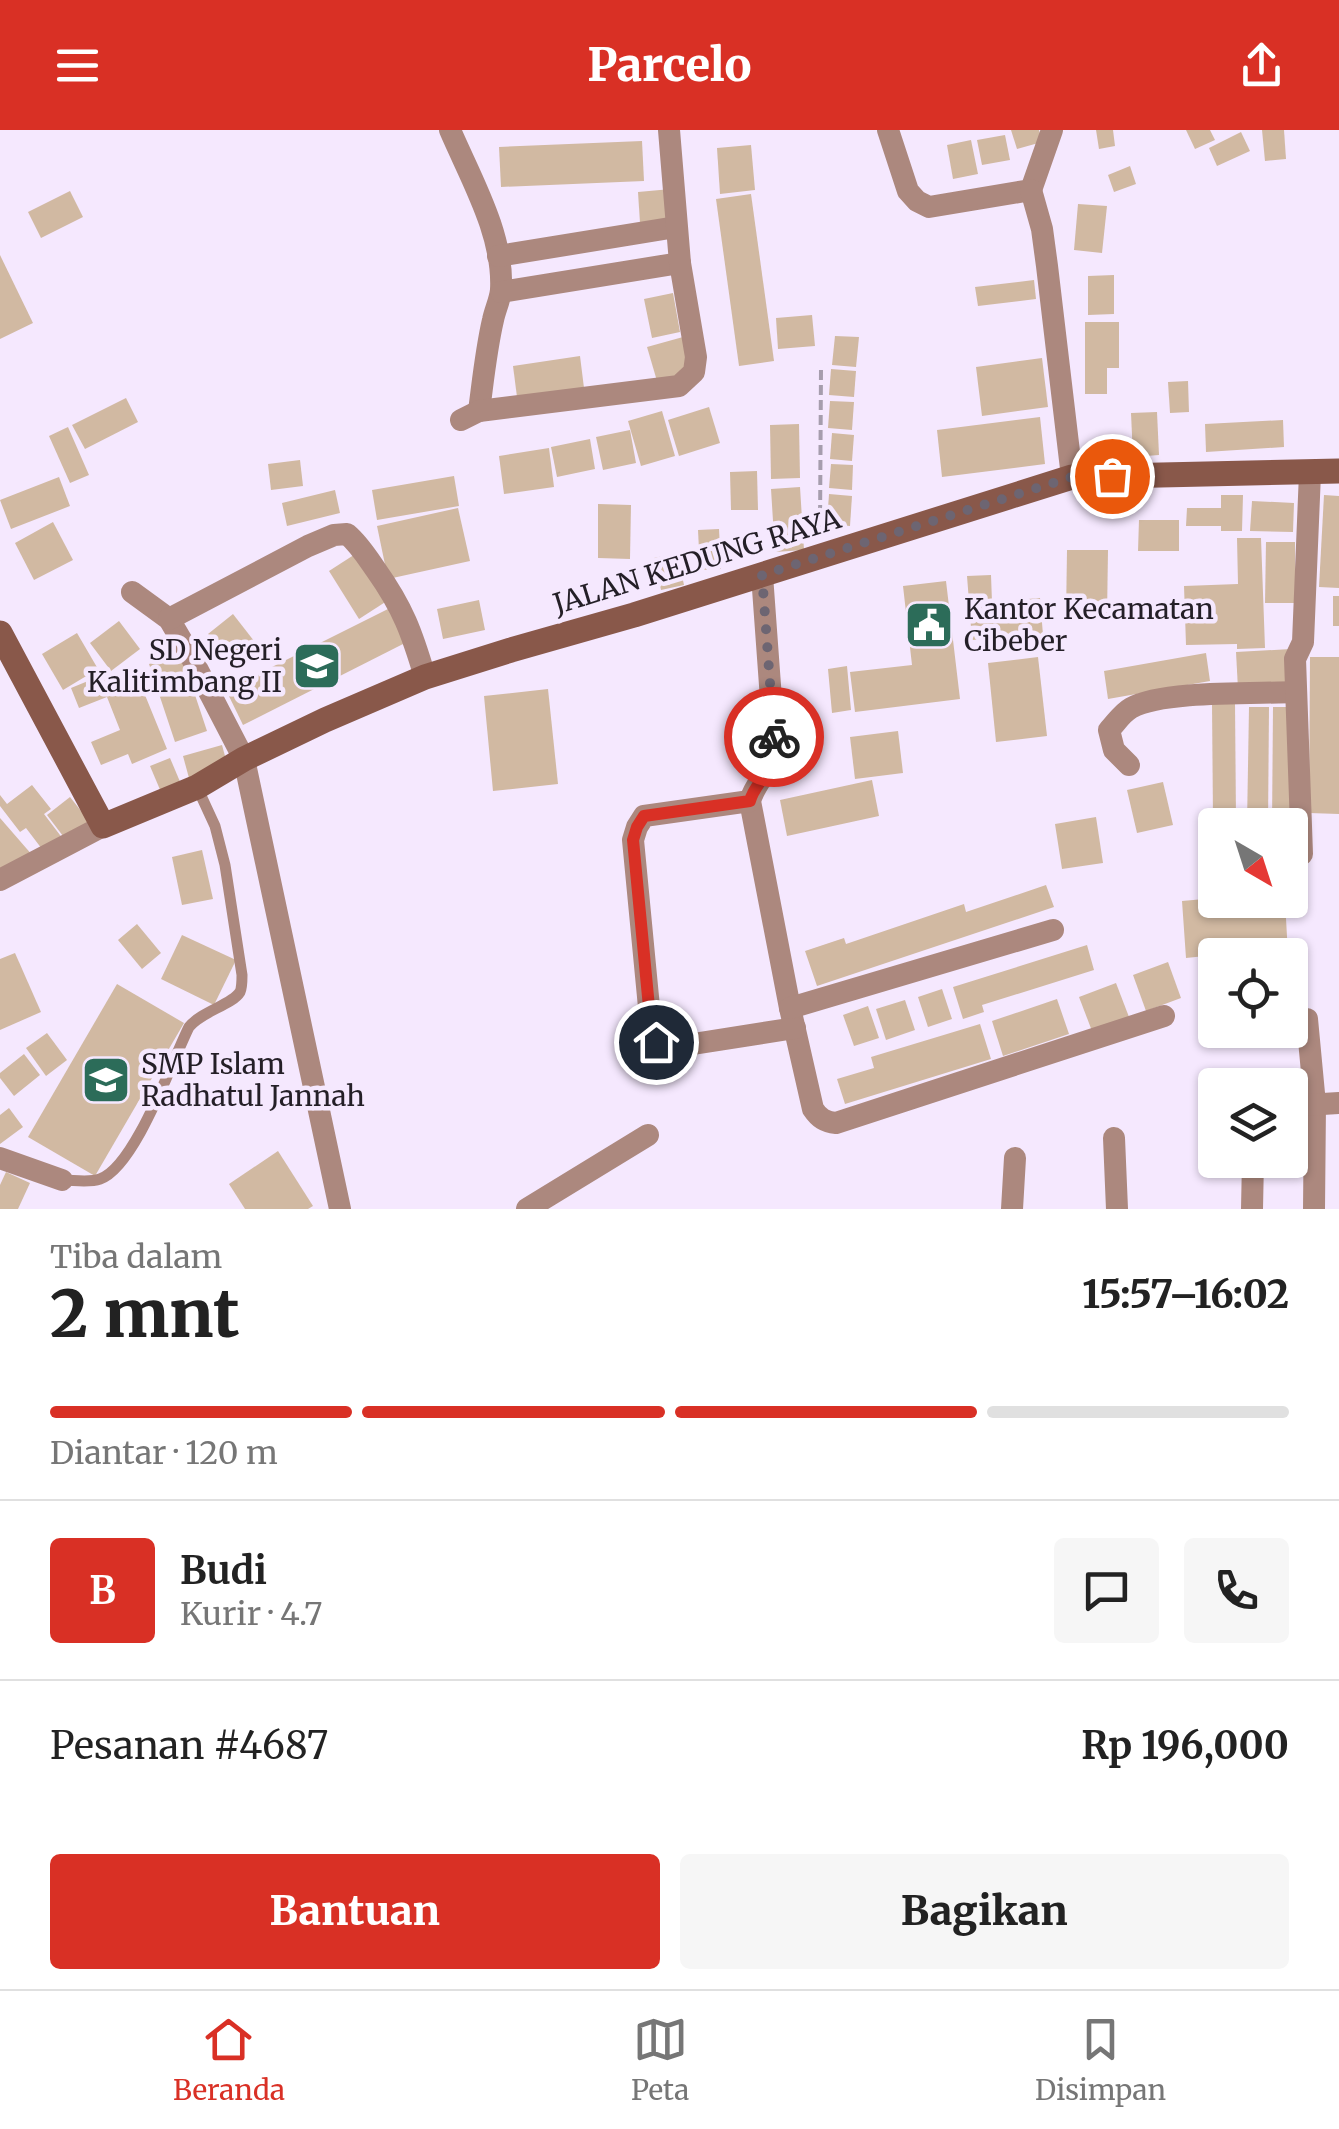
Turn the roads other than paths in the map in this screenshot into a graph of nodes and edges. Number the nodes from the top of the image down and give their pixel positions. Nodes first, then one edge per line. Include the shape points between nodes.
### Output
1 (450, 130) edge
2 (669, 130) edge
3 (888, 130) edge
4 (1052, 130) edge
5 (1030, 190) junction
6 (676, 227) junction
7 (498, 256) junction
8 (680, 263) junction
9 (501, 292) junction
10 (1339, 471) edge
11 (1310, 472) junction
12 (1072, 477) junction
13 (762, 575) junction
14 (132, 592) dead end
15 (169, 619) junction
16 (5, 641) edge
17 (425, 677) junction
18 (1296, 692) junction
19 (244, 758) junction
20 (1129, 765) dead end
21 (197, 787) junction
22 (750, 801) junction
23 (1300, 808) edge
24 (103, 826) junction
25 (0, 880) edge
26 (1053, 930) dead end
27 (1164, 1016) dead end
28 (792, 1018) junction
29 (1308, 1024) edge
30 (1327, 1104) edge
31 (648, 1135) dead end
32 (1114, 1138) dead end
33 (0, 1158) edge
34 (1015, 1158) dead end
35 (1253, 1178) edge
36 (62, 1180) joint
37 (340, 1209) edge
38 (527, 1209) edge
39 (1012, 1209) edge
40 (1117, 1209) edge
41 (1252, 1209) edge
42 (1314, 1209) edge

1 - 7 street
2 - 6 street
3 - 5 street via 917,201 929,206
4 - 5 street
5 - 12 street via 1042,229
6 - 7 street
6 - 8 street
7 - 9 street
8 - 9 street
8 - 9 street via 696,357 694,372 679,386 470,416
10 - 11 street, JALAN KEDUNG RAYA
11 - 12 street, JALAN KEDUNG RAYA
11 - 18 street
12 - 13 street, JALAN KEDUNG RAYA
13 - 17 street, JALAN KEDUNG RAYA
13 - 22 street via 776,754
14 - 15 street
15 - 17 street via 308,546 347,534 393,595
15 - 19 street
16 - 24 street
17 - 19 street, JALAN KEDUNG RAYA
18 - 20 street via 1144,702 1109,730 1114,750
18 - 23 street
19 - 21 street, JALAN KEDUNG RAYA
19 - 37 street
21 - 24 street, JALAN KEDUNG RAYA
21 - 36 lane via 225,865 242,988 190,1027 144,1128 121,1162 104,1178
22 - 28 street
22 - 28 street via 644,816 637,827 651,1028 656,1042 674,1047
24 - 25 street
26 - 28 street
27 - 28 street via 836,1123 813,1109
29 - 30 street
30 - 42 street
31 - 38 street
32 - 40 street
33 - 36 street
34 - 39 street
35 - 41 street

